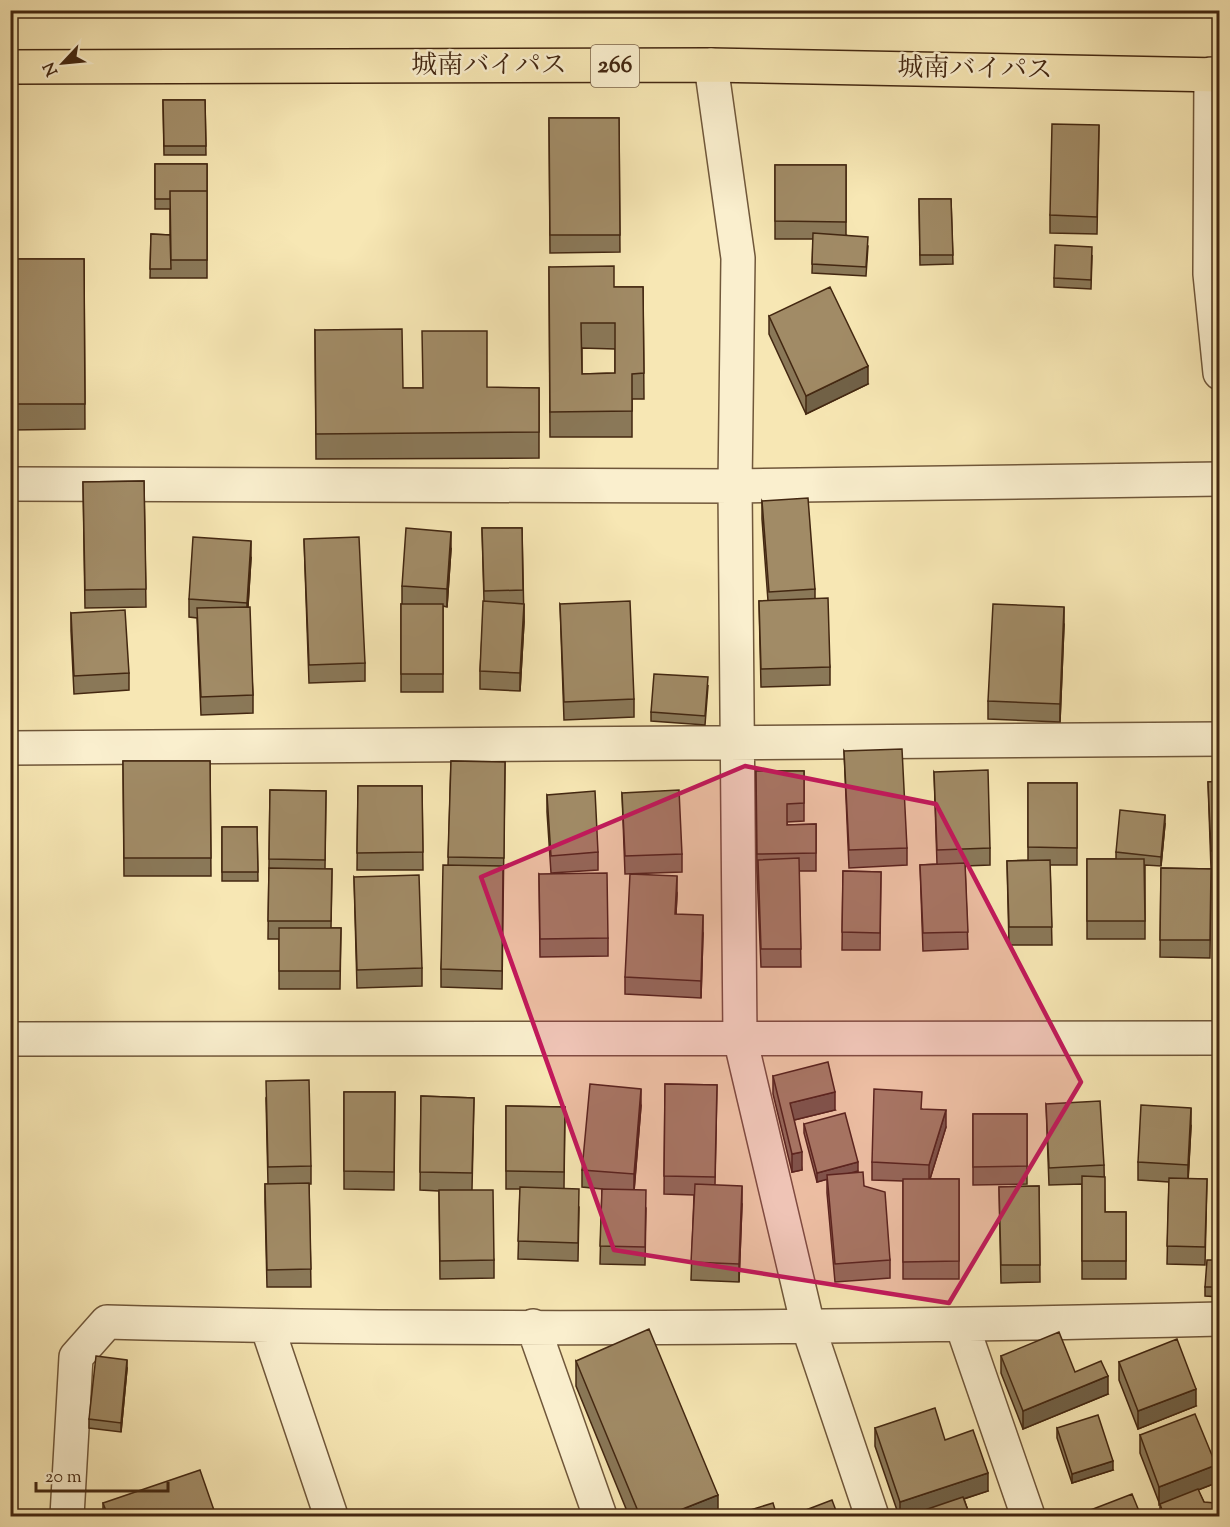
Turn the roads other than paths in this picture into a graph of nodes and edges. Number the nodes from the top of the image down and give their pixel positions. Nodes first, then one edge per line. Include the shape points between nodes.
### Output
1 (711, 66) junction
2 (10, 67) edge
3 (1215, 74) edge
4 (1220, 373) edge
5 (1220, 479) edge
6 (10, 484) edge
7 (735, 486) junction
8 (1220, 739) edge
9 (738, 742) junction
10 (10, 748) edge
11 (740, 1038) junction
12 (1220, 1038) edge
13 (10, 1039) edge
14 (1220, 1319) edge
15 (962, 1325) junction
16 (267, 1326) junction
17 (533, 1326) junction
18 (808, 1326) junction
19 (67, 1516) edge
20 (332, 1516) edge
21 (600, 1516) edge
22 (872, 1516) edge
23 (1028, 1516) edge

1 - 2 highway, 城南バイパス / 266
1 - 3 highway, 城南バイパス / 266
1 - 7 street via 738,258
3 - 4 street via 1210,274
5 - 7 street
6 - 7 street
7 - 9 street
8 - 9 street
9 - 10 street
9 - 11 street
11 - 12 street
11 - 13 street
11 - 18 street
14 - 15 street
15 - 18 street
15 - 23 street
16 - 17 street
16 - 19 street via 107,1322 76,1357
16 - 20 street
17 - 18 street
17 - 21 street
18 - 22 street

